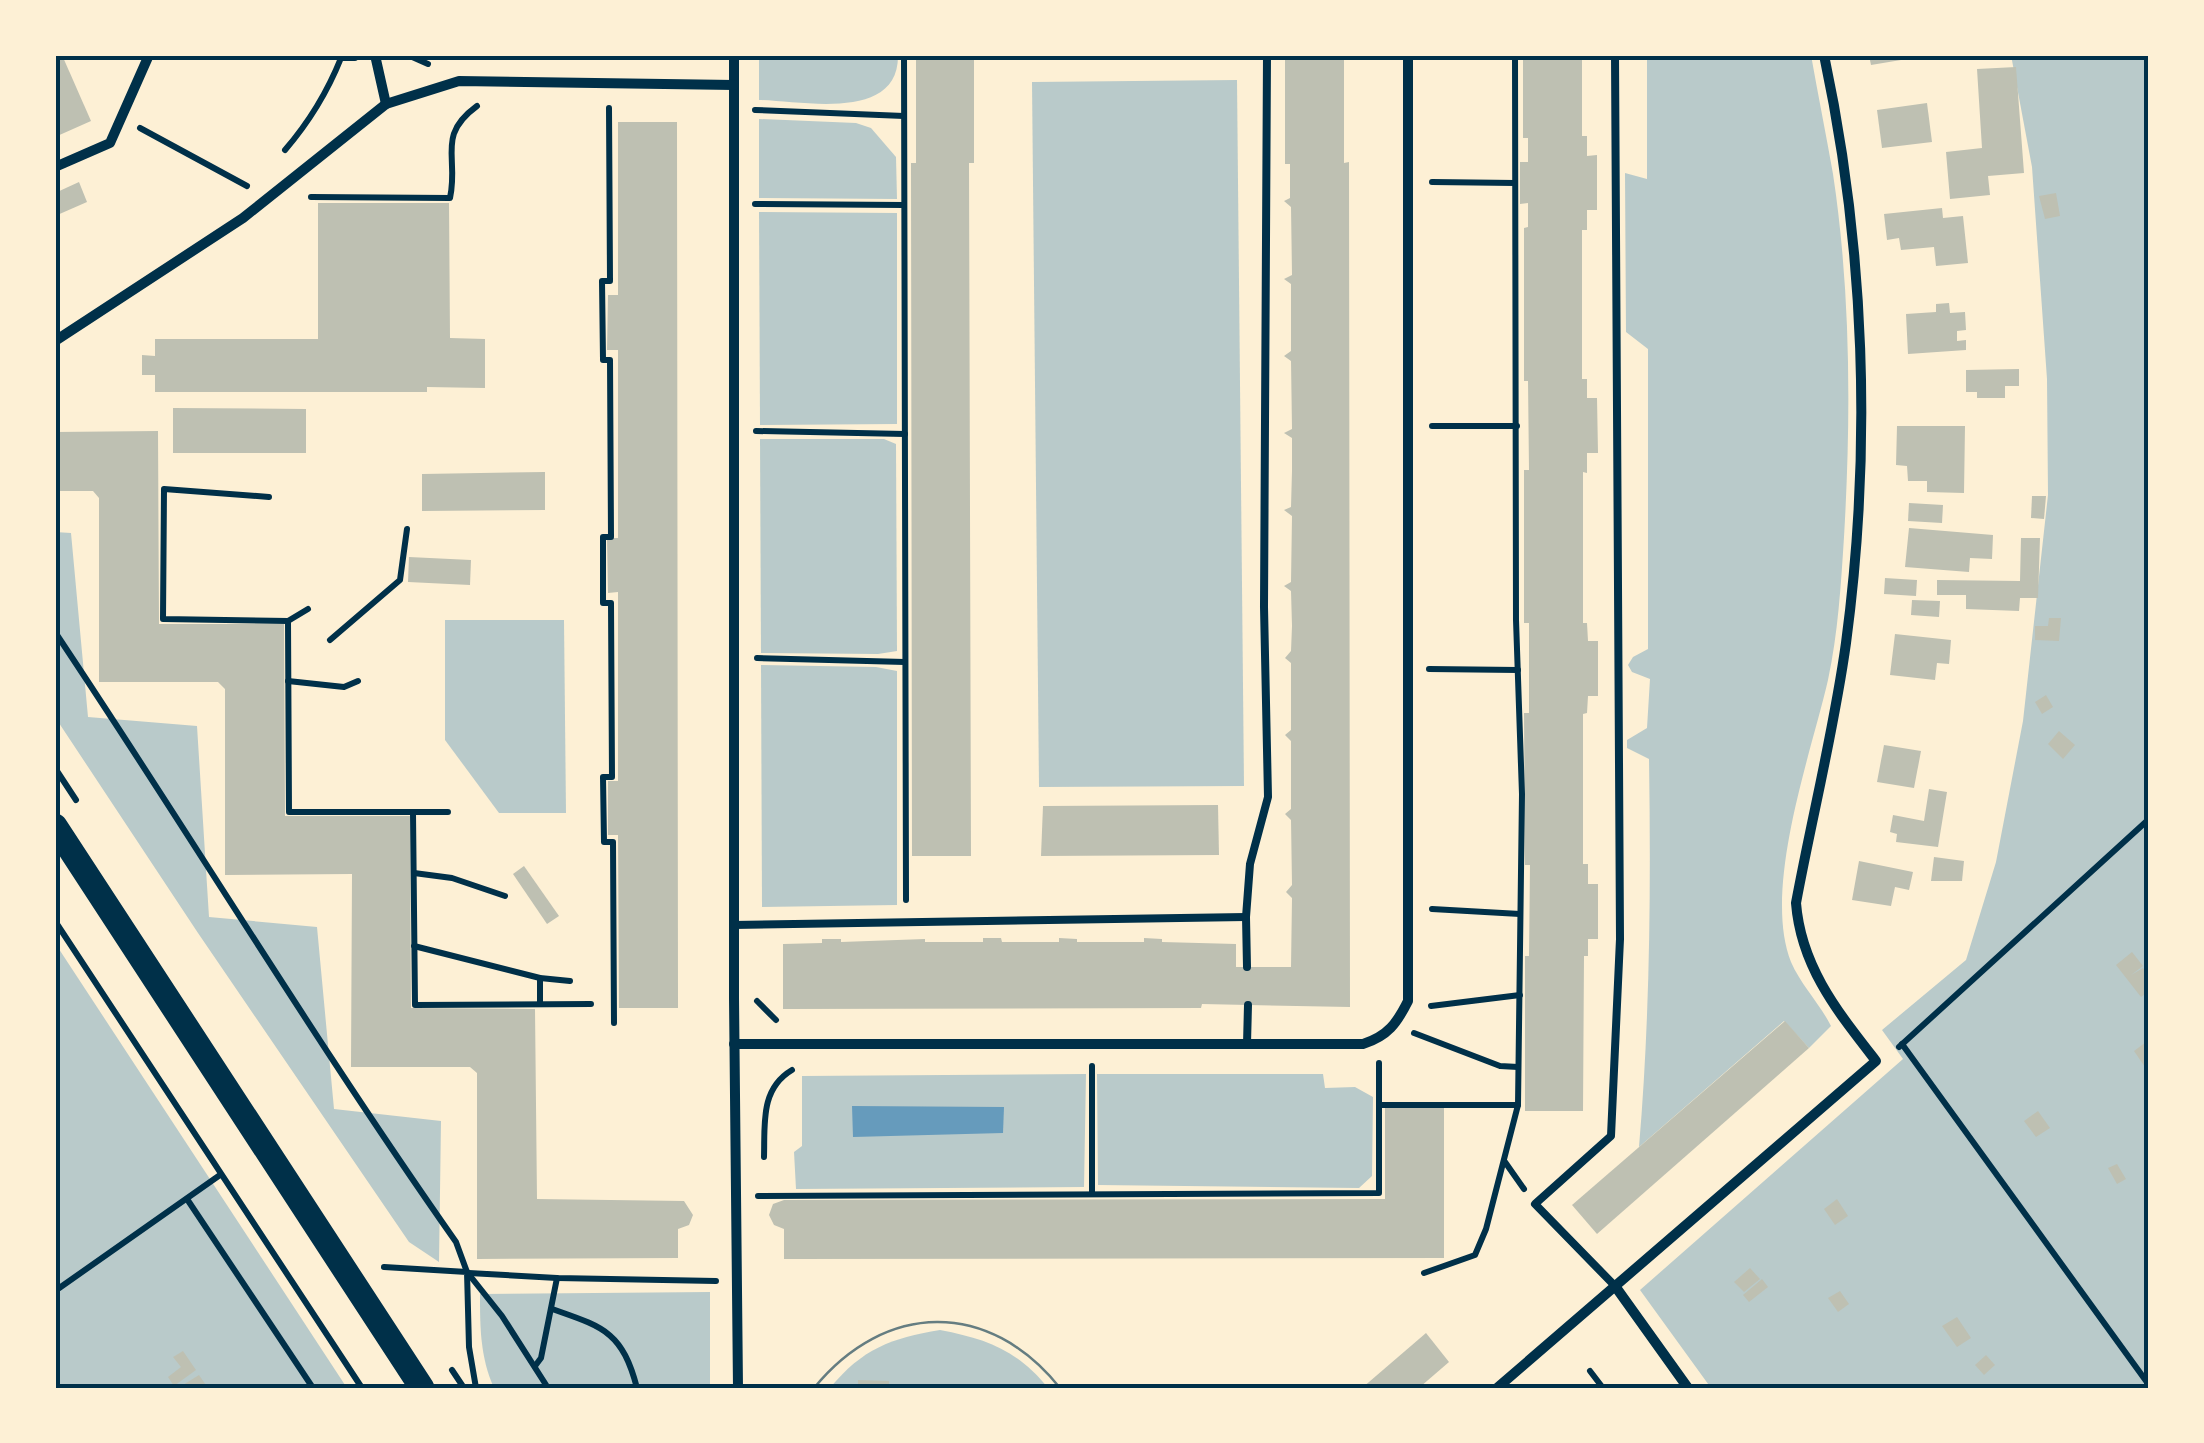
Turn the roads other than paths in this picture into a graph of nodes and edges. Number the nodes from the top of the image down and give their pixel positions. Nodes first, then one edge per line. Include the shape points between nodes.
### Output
1 (148, 55) edge
2 (375, 55) edge
3 (734, 55) edge
4 (1267, 55) edge
5 (1408, 55) edge
6 (1615, 55) edge
7 (1824, 55) edge
8 (734, 85) junction
9 (386, 104) junction
10 (55, 167) edge
11 (55, 341) edge
12 (55, 826) edge
13 (1246, 917) junction
14 (734, 924) junction
15 (1247, 967) dead end
16 (1248, 1005) dead end
17 (734, 1044) junction
18 (1247, 1044) junction
19 (1615, 1286) junction
20 (422, 1388) edge
21 (738, 1388) edge
22 (1498, 1388) edge
23 (1688, 1388) edge

1 - 10 street via 110,143
2 - 9 street
3 - 8 street
4 - 13 lane via 1268,796 1250,864
5 - 18 street via 1408,1001 1382,1038 1363,1044
6 - 19 lane via 1620,939 1611,1136 1535,1204
7 - 19 street via 1840,130 1863,380 1860,475 1846,641 1796,903 1808,961 1876,1062
8 - 9 street via 459,81
8 - 14 street
9 - 11 street via 242,218
12 - 20 main road
13 - 14 lane
13 - 15 lane
14 - 17 street
16 - 18 lane
17 - 18 street
17 - 21 street
19 - 22 street
19 - 23 street

